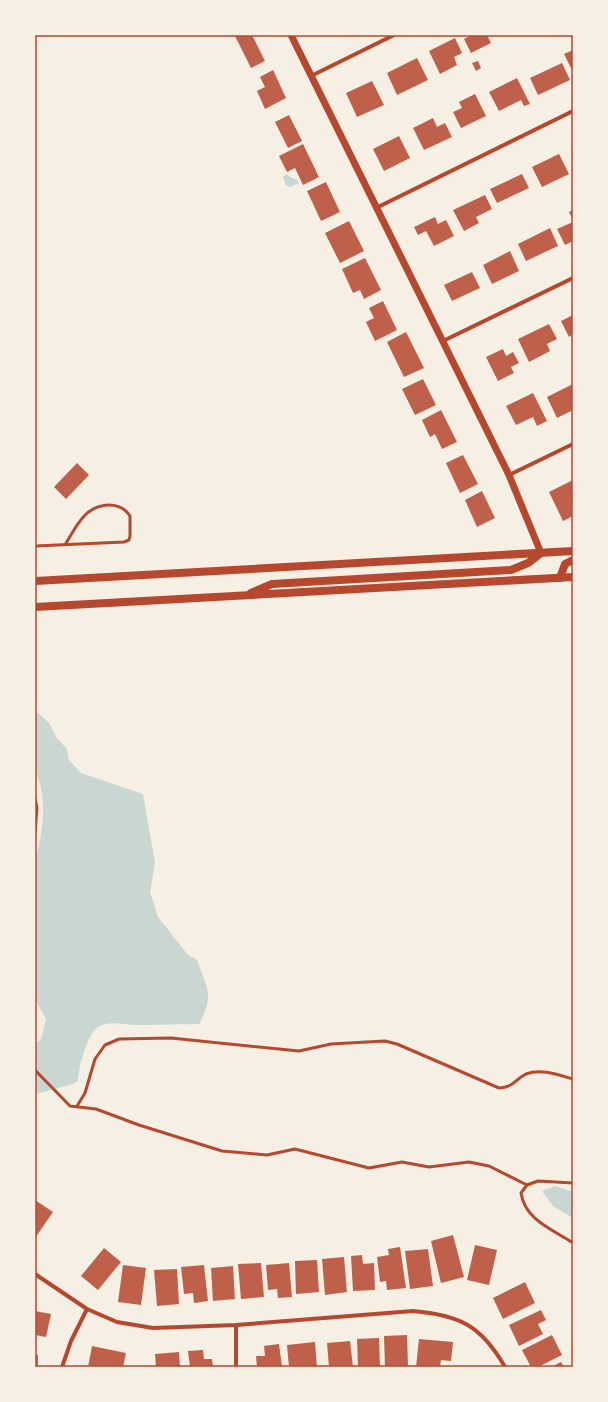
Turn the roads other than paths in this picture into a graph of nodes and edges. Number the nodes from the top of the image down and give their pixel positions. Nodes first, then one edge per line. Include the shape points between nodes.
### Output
1 (291, 35) edge
2 (394, 35) edge
3 (311, 76) junction
4 (573, 111) edge
5 (376, 208) junction
6 (573, 278) edge
7 (443, 342) junction
8 (573, 444) edge
9 (509, 475) junction
10 (65, 545) junction
11 (35, 546) edge
12 (573, 551) edge
13 (541, 553) junction
14 (573, 560) edge
15 (573, 577) edge
16 (560, 578) junction
17 (35, 581) edge
18 (244, 595) junction
19 (35, 607) edge
20 (35, 798) edge
21 (35, 833) edge
22 (35, 1070) edge
23 (573, 1079) edge
24 (77, 1106) junction
25 (573, 1183) edge
26 (527, 1185) junction
27 (573, 1243) edge
28 (35, 1274) edge
29 (86, 1309) junction
30 (236, 1326) junction
31 (62, 1367) edge
32 (236, 1367) edge
33 (505, 1367) edge

1 - 3 street
2 - 3 street
3 - 5 street
4 - 5 street
5 - 7 street
6 - 7 street
7 - 9 street
8 - 9 street
9 - 13 street
10 - 10 lane via 129,540 130,516 115,505 96,506 80,520
10 - 11 lane
12 - 13 main road
13 - 17 main road
13 - 18 main road via 528,563 511,570 272,584
14 - 16 main road via 565,564
15 - 16 main road
16 - 18 main road
18 - 19 main road
20 - 21 lane
22 - 24 lane via 61,1099 70,1106
23 - 24 lane via 536,1072 526,1074 509,1087 499,1088 385,1041 331,1044 299,1051 171,1038 119,1039 105,1045 95,1059 85,1093
24 - 26 lane via 96,1108 139,1125 222,1151 268,1155 295,1148 370,1168 402,1162 429,1167 469,1162 489,1166
25 - 26 lane via 538,1181
26 - 27 lane via 521,1193 523,1204 530,1215
28 - 29 street
29 - 30 street via 117,1322 153,1328
29 - 31 street
30 - 32 street
30 - 33 street via 413,1311 440,1313 460,1320 478,1332 497,1352

